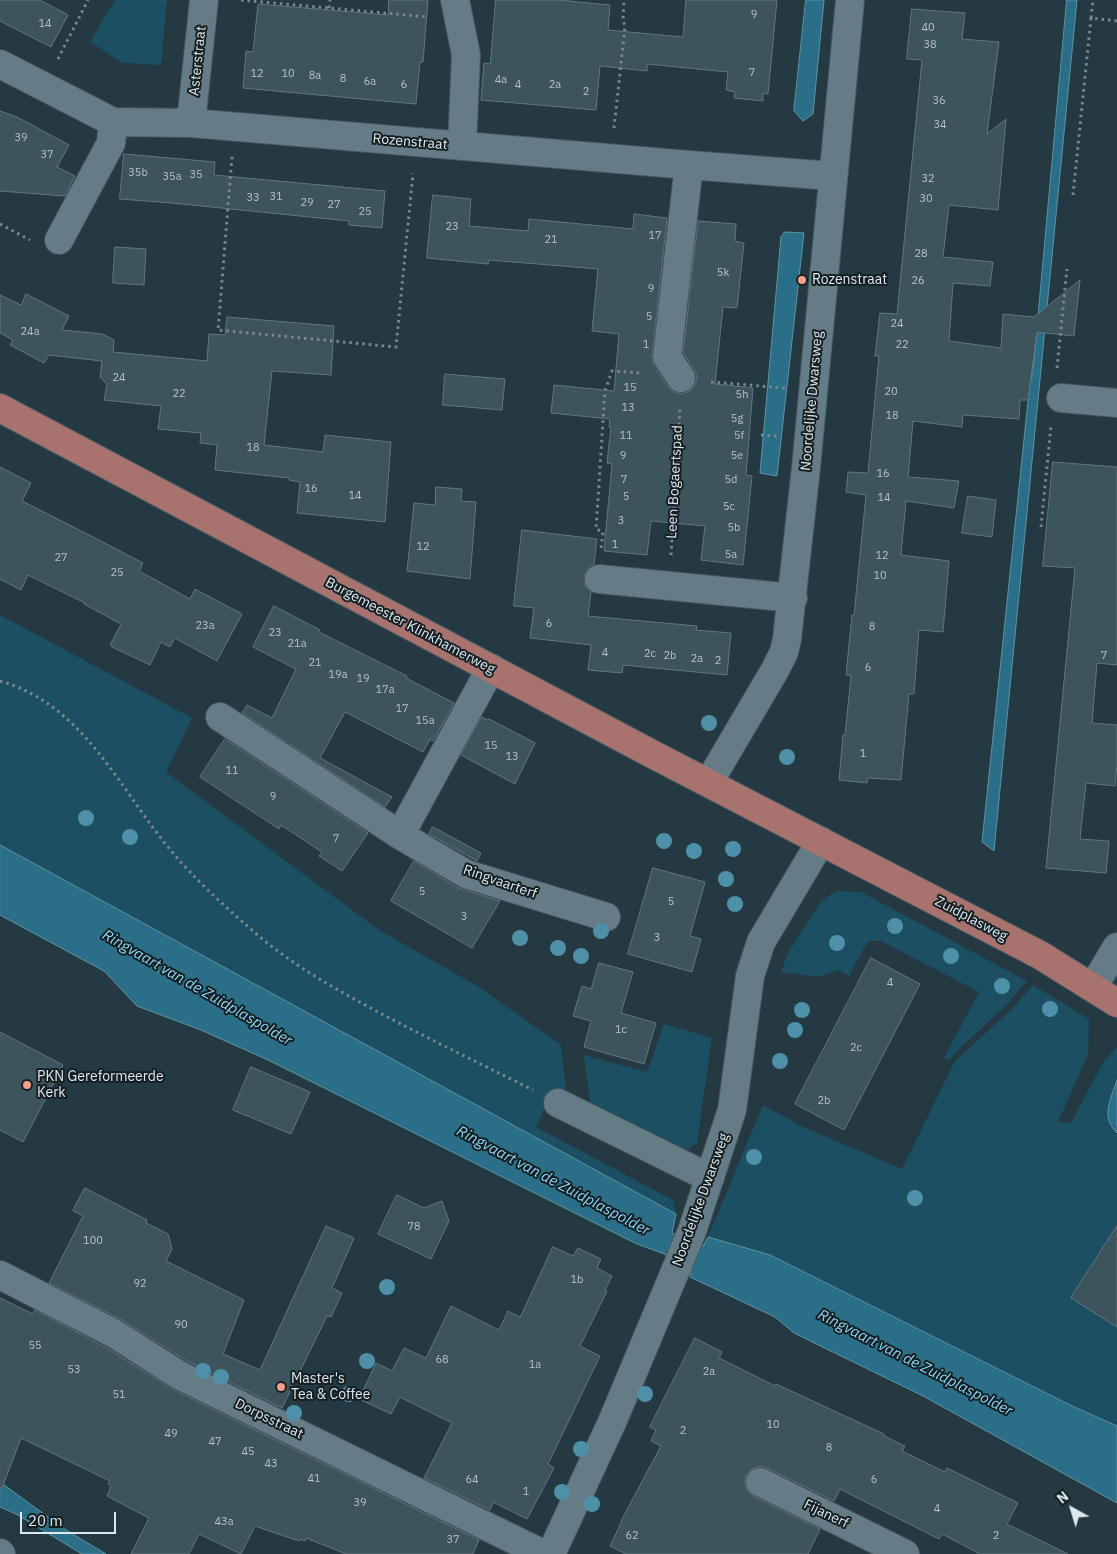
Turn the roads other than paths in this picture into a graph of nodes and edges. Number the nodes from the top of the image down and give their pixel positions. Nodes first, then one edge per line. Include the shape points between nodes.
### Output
1 (204, 0) edge
2 (850, 0) edge
3 (457, 10) edge
4 (0, 64) edge
5 (113, 122) junction
6 (191, 123) junction
7 (462, 146) junction
8 (689, 165) junction
9 (832, 176) junction
10 (59, 240) dead end
11 (681, 378) road end
12 (1061, 398) dead end
13 (1117, 403) edge
14 (0, 408) edge
15 (599, 579) road end
16 (793, 598) junction
17 (491, 668) junction
18 (220, 717) dead end
19 (709, 782) junction
20 (400, 835) junction
21 (821, 841) junction
22 (606, 917) dead end
23 (1117, 947) edge
24 (1093, 988) junction
25 (1117, 1003) edge
26 (558, 1103) road end
27 (710, 1178) junction
28 (0, 1275) edge
29 (760, 1482) dead end
30 (895, 1552) edge
31 (543, 1554) edge
32 (551, 1554) edge

1 - 6 street, Asterstraat
2 - 9 street, Noordelijke Dwarsweg
3 - 7 street via 466,55
4 - 5 street, Rozenstraat
5 - 6 street, Rozenstraat
5 - 10 street via 111,144
6 - 7 street, Rozenstraat
7 - 8 street, Rozenstraat
8 - 9 street, Rozenstraat
8 - 11 street via 667,357
9 - 16 street, Noordelijke Dwarsweg
12 - 13 street
14 - 17 main road, Burgemeester Klinkhamerweg
15 - 16 street
16 - 19 street, Noordelijke Dwarsweg via 784,652
17 - 19 main road, Burgemeester Klinkhamerweg
17 - 20 street
18 - 20 street, Ringvaarterf
19 - 21 main road, Burgemeester Klinkhamerweg
20 - 22 street, Ringvaarterf via 466,874
21 - 24 main road, Zuidplasweg via 1040,955
21 - 27 street, Noordelijke Dwarsweg via 761,942 752,968 732,1110
23 - 24 street
24 - 25 main road, Zuidplasweg
26 - 27 street
27 - 32 street, Noordelijke Dwarsweg via 692,1231 613,1420
28 - 31 street, Dorpsstraat via 115,1334 179,1375
29 - 30 street, Fijanerf

